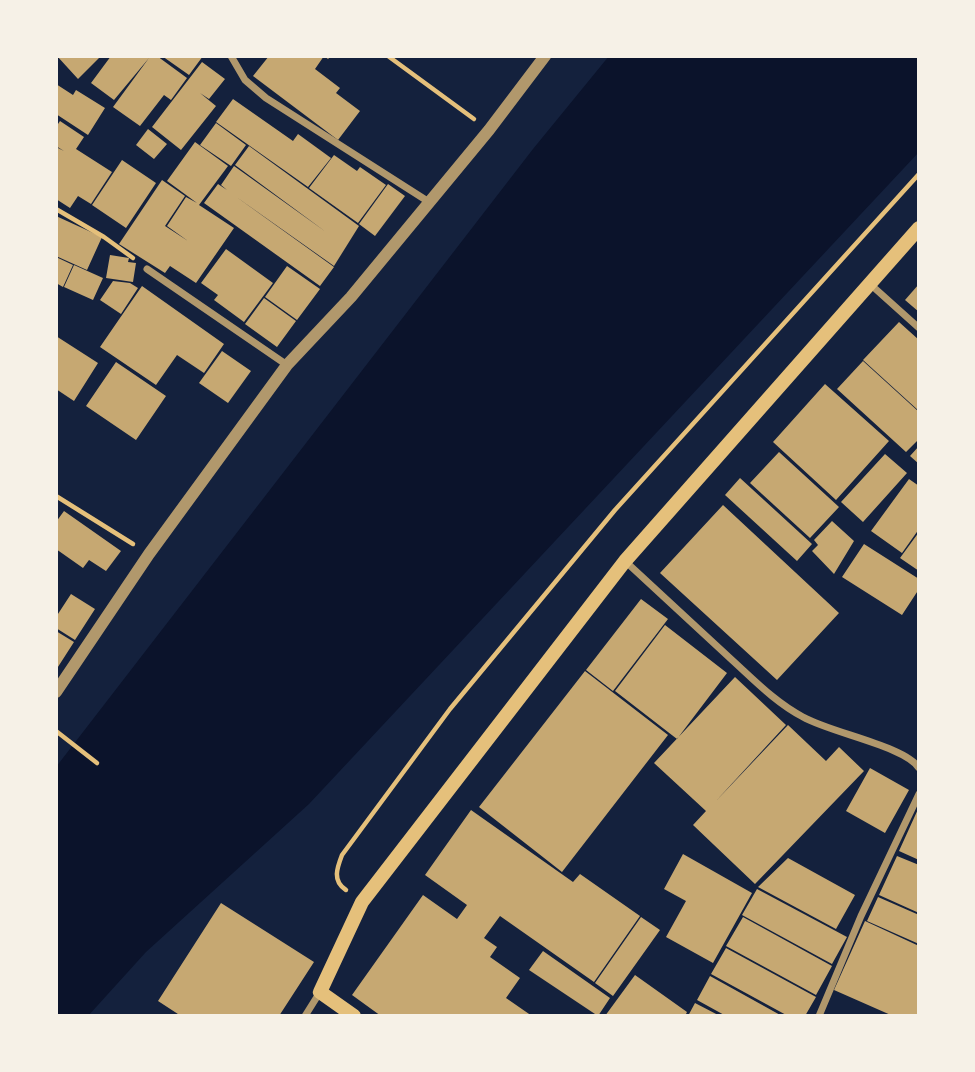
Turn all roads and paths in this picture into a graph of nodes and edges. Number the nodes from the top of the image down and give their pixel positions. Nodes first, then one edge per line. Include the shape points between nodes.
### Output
1 (231, 56) edge
2 (388, 56) edge
3 (545, 56) edge
4 (489, 130) junction
5 (919, 174) edge
6 (429, 202) junction
7 (56, 209) edge
8 (919, 228) edge
9 (147, 269) joint
10 (869, 282) junction
11 (919, 328) edge
12 (287, 365) junction
13 (56, 496) edge
14 (149, 554) junction
15 (625, 561) junction
16 (56, 692) edge
17 (56, 731) edge
18 (97, 763) dead end
19 (919, 768) edge
20 (919, 794) edge
21 (362, 902) junction
22 (320, 992) junction
23 (305, 1016) edge
24 (354, 1016) edge
25 (818, 1016) edge

1 - 6 street via 245,80 266,98
2 - 4 path
3 - 4 street
4 - 6 street
5 - 21 path via 615,510 450,709 342,855 336,872 340,886
6 - 12 street via 351,297
7 - 9 path
8 - 10 main road
9 - 12 street
10 - 11 street
10 - 15 main road
12 - 14 street
13 - 14 path
14 - 16 street
15 - 19 street via 768,692 802,717 846,736 897,750
15 - 21 main road
17 - 18 path
20 - 25 street
21 - 22 main road
22 - 23 street
22 - 24 main road

